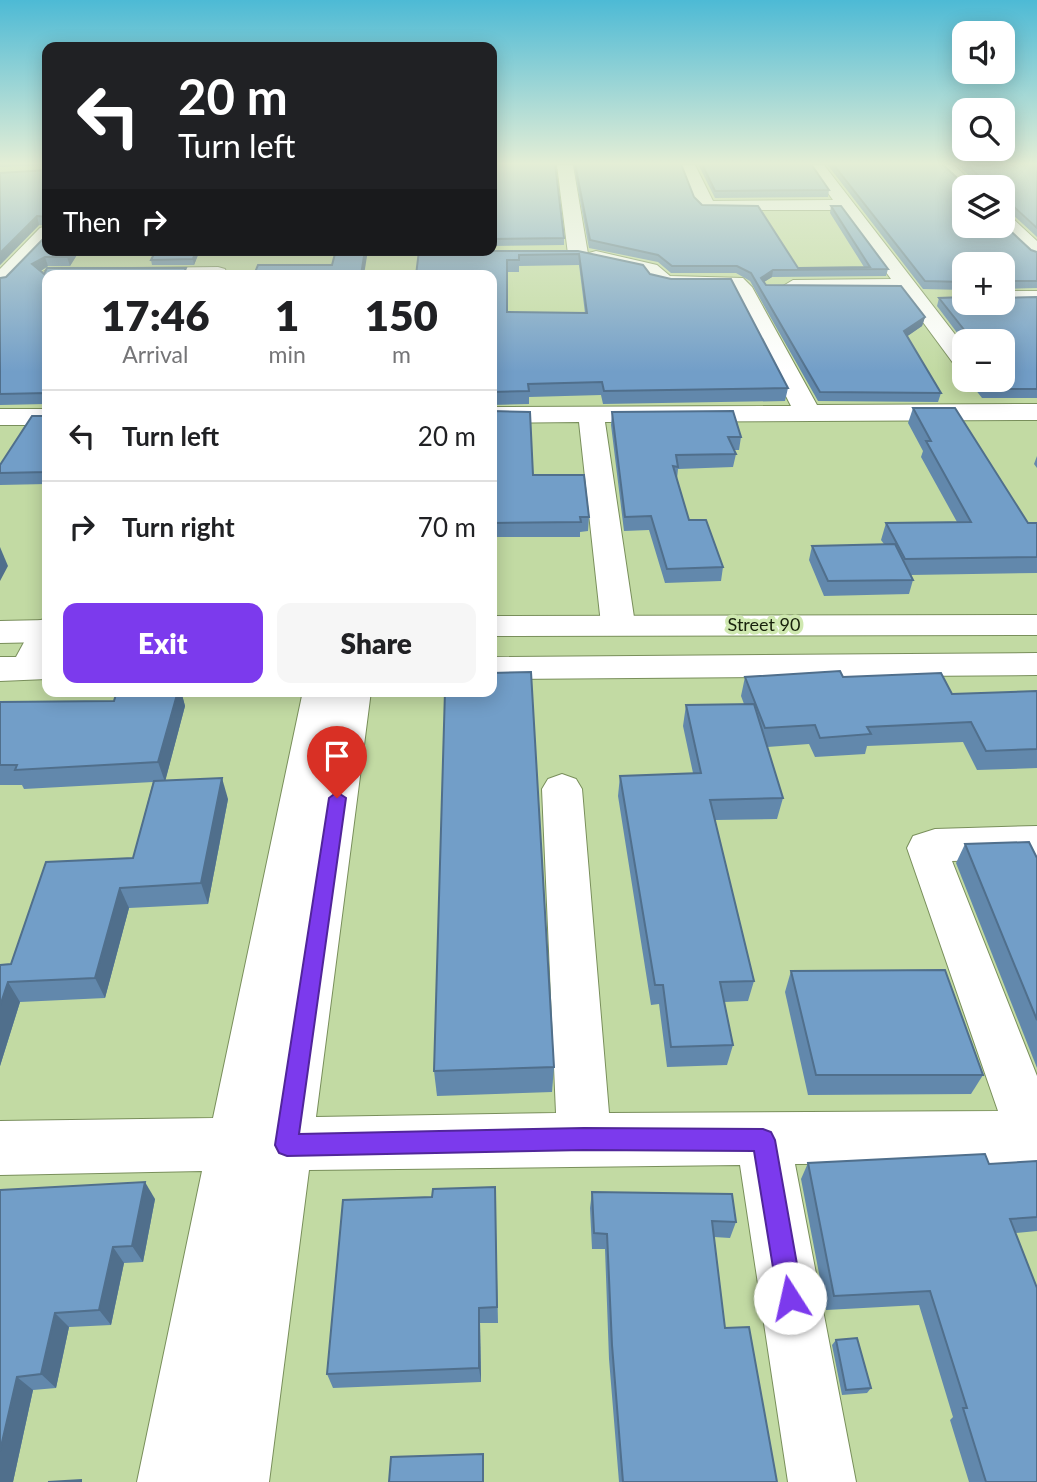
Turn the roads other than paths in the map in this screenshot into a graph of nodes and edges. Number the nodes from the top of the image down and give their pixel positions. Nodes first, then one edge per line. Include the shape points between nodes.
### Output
1 (575, 234) edge
2 (868, 234) edge
3 (1019, 234) edge
4 (42, 237) edge
5 (1037, 252) edge
6 (552, 254) edge
7 (578, 254) junction
8 (42, 275) edge
9 (2, 277) edge
10 (772, 286) edge
11 (911, 292) junction
12 (1015, 297) edge
13 (1037, 297) edge
14 (940, 298) edge
15 (952, 346) edge
16 (987, 392) edge
17 (1002, 412) junction
18 (1037, 412) edge
19 (808, 413) junction
20 (590, 414) junction
21 (497, 415) edge
22 (0, 417) edge
23 (42, 417) edge
24 (618, 624) junction
25 (1037, 625) edge
26 (497, 626) edge
27 (42, 630) edge
28 (0, 632) edge
29 (42, 639) edge
30 (1037, 664) edge
31 (497, 668) edge
32 (25, 669) edge
33 (320, 697) edge
34 (352, 697) edge
35 (562, 789) dead end
36 (1037, 842) edge
37 (1036, 1137) edge
38 (584, 1139) junction
39 (763, 1140) junction
40 (261, 1145) junction
41 (0, 1148) edge
42 (171, 1482) edge
43 (235, 1482) edge
44 (822, 1482) edge

1 - 7 street
2 - 11 street
3 - 5 street
4 - 9 street
6 - 7 street
7 - 19 street via 650,269 657,279 670,282 736,282
8 - 9 street
10 - 11 street
11 - 14 street
11 - 15 street
12 - 13 street
16 - 17 street
17 - 18 street
17 - 19 street
19 - 20 street
20 - 21 street
20 - 24 street
22 - 23 street
24 - 25 street, Street 90
24 - 26 street, Street 90
27 - 28 street
29 - 32 street
30 - 31 street
33 - 40 street
34 - 40 street
35 - 38 street
36 - 37 street via 928,848
37 - 39 street
38 - 39 street
38 - 40 street
39 - 44 street
40 - 41 street
40 - 42 street
40 - 43 street

